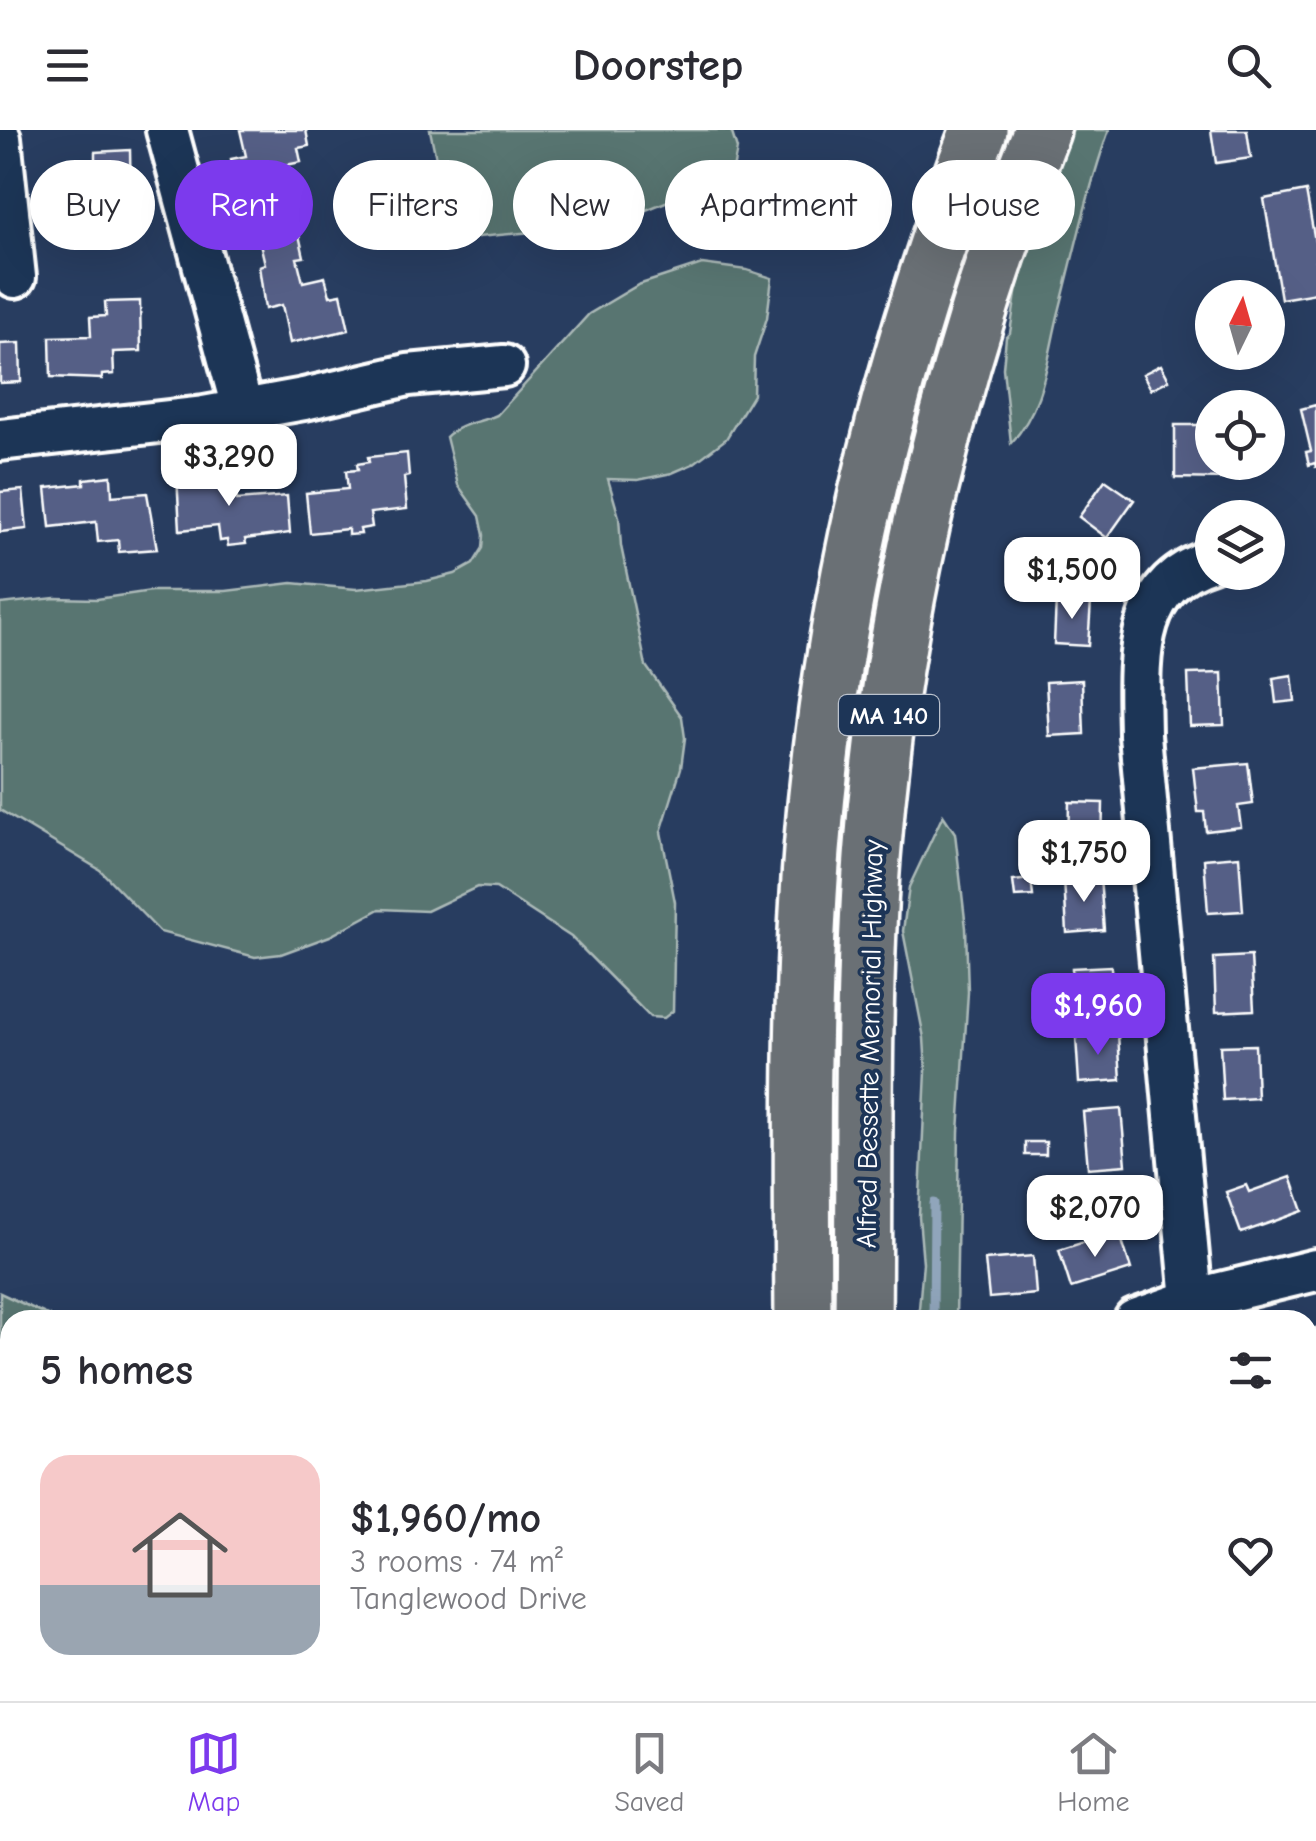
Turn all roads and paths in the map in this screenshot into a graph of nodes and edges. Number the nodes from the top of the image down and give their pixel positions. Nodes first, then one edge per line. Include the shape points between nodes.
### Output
1 (167, 130) edge
2 (979, 130) edge
3 (1042, 130) edge
4 (0, 138) edge
5 (15, 278) dead end
6 (504, 366) dead end
7 (243, 411) junction
8 (0, 440) edge
9 (1195, 568) edge
10 (1316, 1270) edge
11 (1192, 1300) junction
12 (803, 1310) edge
13 (863, 1310) edge
14 (1164, 1310) edge

1 - 7 street
2 - 12 highway, MA 140 via 890,404 833,668 808,908
3 - 13 highway, Alfred Bessette Memorial Highway / MA 140 via 960,370 890,706 868,918
4 - 5 street
6 - 7 street via 408,375
7 - 8 street
9 - 11 street via 1162,592 1146,624 1139,673
10 - 11 street
11 - 14 street

